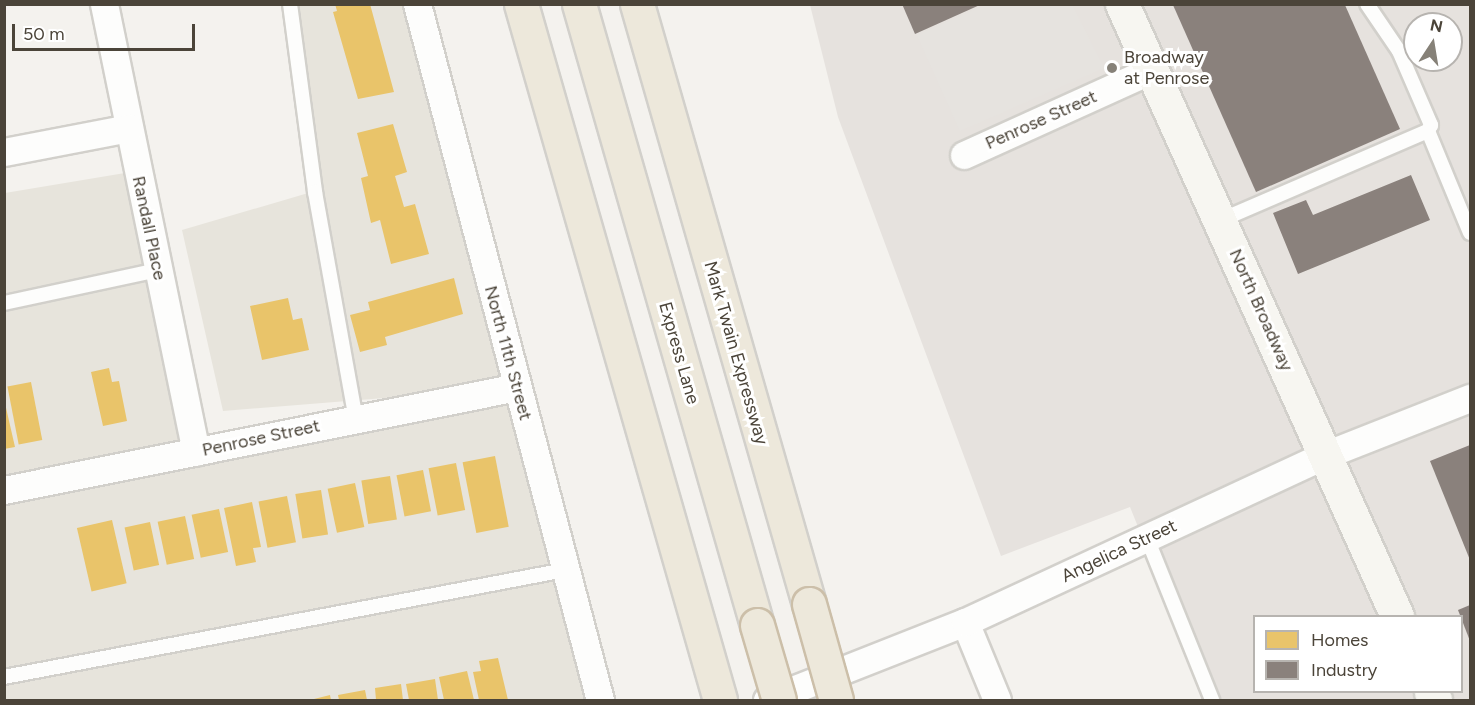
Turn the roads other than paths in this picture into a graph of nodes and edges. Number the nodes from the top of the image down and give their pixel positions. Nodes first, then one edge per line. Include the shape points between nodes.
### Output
1 (104, 4) edge
2 (290, 4) edge
3 (417, 4) edge
4 (521, 4) edge
5 (579, 4) edge
6 (637, 4) edge
7 (1122, 4) edge
8 (1366, 4) edge
9 (1151, 70) junction
10 (129, 128) junction
11 (1428, 132) junction
12 (4, 152) edge
13 (964, 155) dead end
14 (1221, 220) junction
15 (1470, 233) edge
16 (158, 270) junction
17 (4, 303) edge
18 (517, 387) junction
19 (1470, 398) edge
20 (356, 419) junction
21 (196, 452) junction
22 (1324, 455) junction
23 (4, 490) edge
24 (1147, 538) junction
25 (566, 570) junction
26 (1397, 615) edge
27 (965, 622) junction
28 (4, 677) edge
29 (600, 700) edge
30 (720, 700) edge
31 (766, 700) edge
32 (779, 700) edge
33 (836, 700) edge
34 (997, 700) edge
35 (1212, 700) edge

1 - 10 street, Randall Place
2 - 20 lane via 315,192
3 - 18 street, North 11th Street
4 - 30 highway
5 - 32 highway, Express Lane, bridge
6 - 33 highway, Mark Twain Expressway, bridge
7 - 9 main road, North Broadway
8 - 11 lane via 1399,51 1431,125
9 - 13 street, Penrose Street
9 - 14 main road, North Broadway
10 - 12 street
10 - 16 street, Randall Place
11 - 14 lane
11 - 15 lane
14 - 22 main road, North Broadway
16 - 17 lane
16 - 21 street, Randall Place
18 - 20 street, Penrose Street
18 - 25 street, North 11th Street
19 - 22 street, Angelica Street
20 - 21 street, Penrose Street
21 - 23 street, Penrose Street
22 - 24 street, Angelica Street
22 - 26 main road, North Broadway
24 - 27 street, Angelica Street
24 - 35 lane
25 - 28 lane
25 - 29 street, North 11th Street
27 - 31 street, Angelica Street
27 - 34 street

